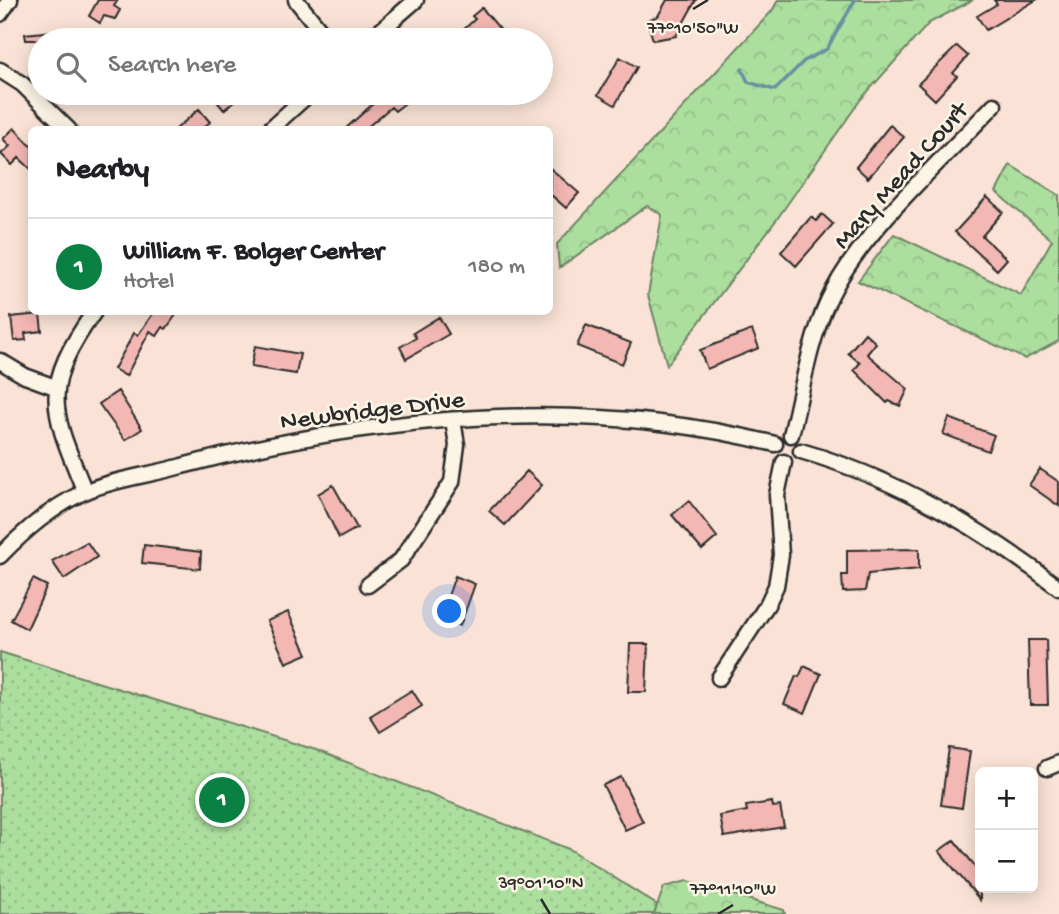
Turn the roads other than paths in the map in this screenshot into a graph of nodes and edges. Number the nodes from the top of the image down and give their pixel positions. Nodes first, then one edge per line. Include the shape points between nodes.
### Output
1 (10, 0) edge
2 (296, 0) edge
3 (416, 0) edge
4 (0, 14) edge
5 (318, 28) edge
6 (384, 28) edge
7 (0, 70) edge
8 (28, 90) edge
9 (43, 105) edge
10 (297, 105) edge
11 (994, 105) dead end
12 (65, 126) edge
13 (273, 126) edge
14 (92, 315) edge
15 (0, 361) edge
16 (55, 387) junction
17 (453, 420) junction
18 (791, 435) junction
19 (775, 444) junction
20 (801, 451) junction
21 (784, 462) junction
22 (85, 492) junction
23 (0, 556) edge
24 (368, 585) dead end
25 (1059, 588) edge
26 (719, 678) dead end

1 - 4 street
2 - 5 street
3 - 6 street
7 - 8 street
9 - 12 street
10 - 13 street
11 - 18 street, Mary Mead Court via 874,232 843,272 816,332
14 - 16 street via 69,352
15 - 16 street
16 - 22 street via 58,427
17 - 19 street, Newbridge Drive via 555,417 650,421
17 - 22 street, Newbridge Drive via 355,431 232,453
17 - 24 street via 457,445 452,482 401,560
18 - 19 street
18 - 20 street
19 - 21 street via 775,453
20 - 21 street via 793,461
20 - 25 street via 867,475 973,528
21 - 26 street via 777,495 781,555 776,586
22 - 23 street, Newbridge Drive via 28,528

